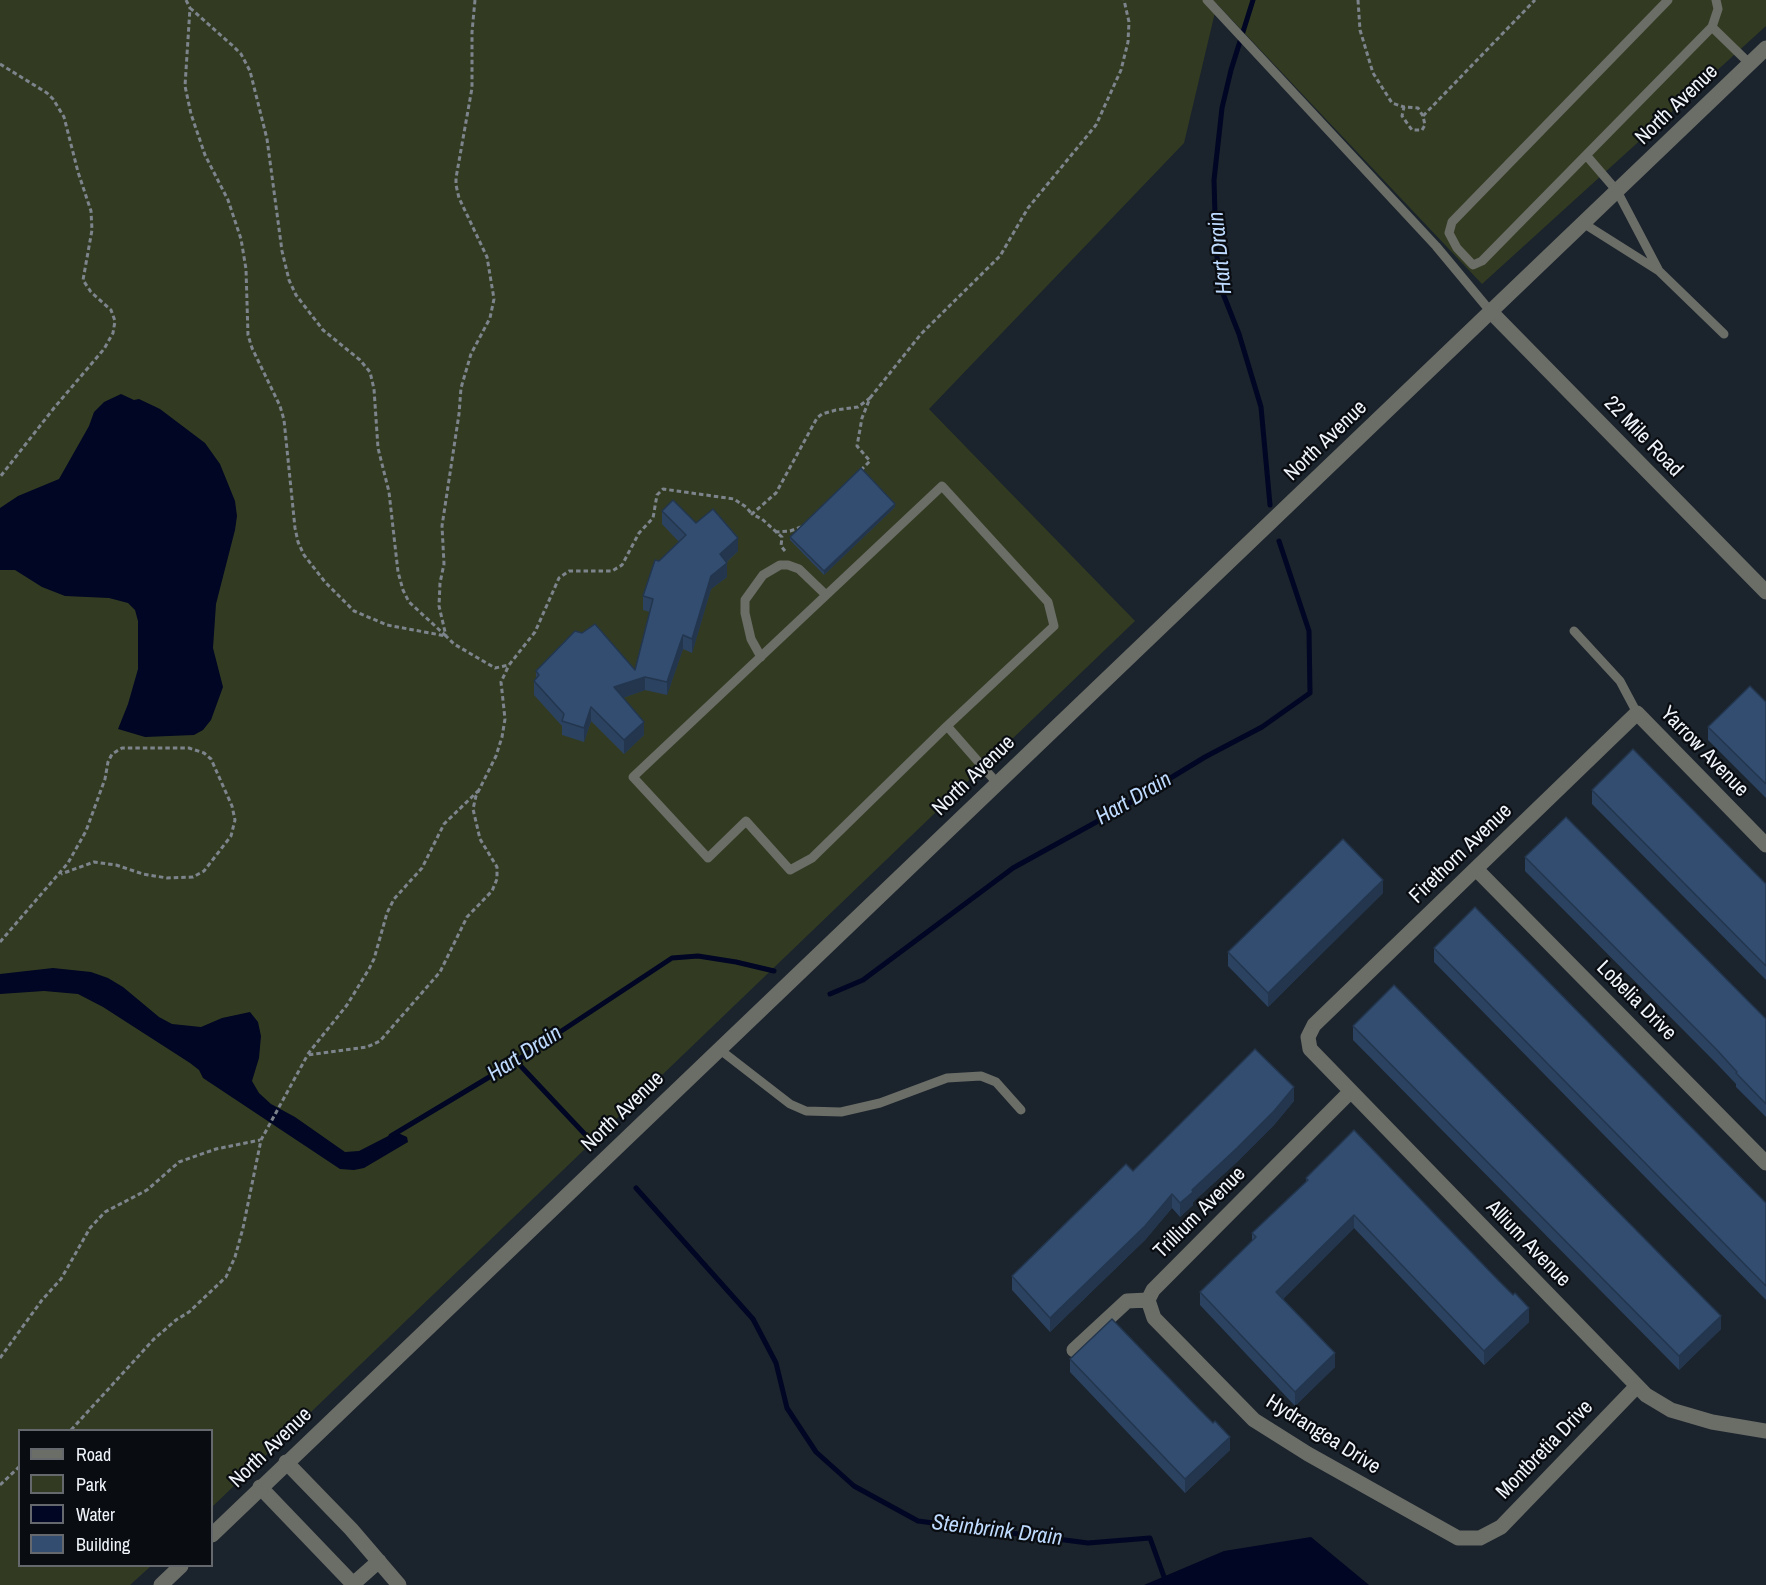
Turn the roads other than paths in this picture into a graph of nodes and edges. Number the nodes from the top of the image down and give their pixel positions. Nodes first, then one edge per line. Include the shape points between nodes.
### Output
1 (1207, 0) edge
2 (1668, 0) edge
3 (1716, 0) edge
4 (1712, 27) junction
5 (1766, 48) edge
6 (1750, 64) junction
7 (1586, 155) junction
8 (1617, 191) junction
9 (1583, 223) junction
10 (1659, 271) junction
11 (1491, 312) junction
12 (1724, 334) dead end
13 (1766, 592) edge
14 (826, 595) junction
15 (1574, 631) dead end
16 (761, 657) junction
17 (1637, 713) junction
18 (947, 726) junction
19 (997, 783) junction
20 (1766, 845) edge
21 (1476, 868) junction
22 (1314, 1025) joint
23 (719, 1049) junction
24 (1351, 1091) junction
25 (1021, 1110) dead end
26 (1766, 1163) edge
27 (1148, 1300) junction
28 (1074, 1350) dead end
29 (1637, 1386) junction
30 (1766, 1431) edge
31 (286, 1462) junction
32 (260, 1487) junction
33 (213, 1534) edge
34 (1480, 1538) joint
35 (379, 1561) junction
36 (180, 1567) edge
37 (161, 1585) edge
38 (353, 1585) edge
39 (399, 1585) edge

1 - 11 lane via 1436,246
2 - 7 lane via 1452,222 1449,233 1467,260 1473,265 1482,261
3 - 4 lane via 1718,9
4 - 6 lane
4 - 7 lane
5 - 6 street, North Avenue
6 - 8 street, North Avenue
7 - 8 lane
8 - 9 street, North Avenue
8 - 10 lane
9 - 10 lane
9 - 11 street, North Avenue
10 - 12 lane
11 - 13 street, 22 Mile Road
11 - 19 street, North Avenue
14 - 16 lane
14 - 16 lane via 799,569 788,565 771,569 746,600 747,627
14 - 18 lane via 942,486 1048,602 1054,626
15 - 17 lane via 1620,681
16 - 18 lane via 633,777 708,858 746,820 790,870 812,858
17 - 20 street, Yarrow Avenue
17 - 21 street, Firethorn Avenue
18 - 19 lane
19 - 23 street, North Avenue
21 - 22 street, Firethorn Avenue
21 - 26 street, Lobelia Drive
22 - 24 street, Allium Avenue via 1308,1037 1310,1049
23 - 25 lane via 790,1104 806,1111 841,1112 880,1103 947,1078 981,1076 996,1082
23 - 31 street, North Avenue
24 - 27 street, Trillium Avenue via 1161,1281
24 - 29 street, Allium Avenue
27 - 28 street via 1127,1301
27 - 34 street, Hydrangea Drive via 1155,1318 1254,1420 1458,1538
29 - 30 street, Allium Avenue via 1671,1410
29 - 34 street, Montbretia Drive via 1501,1527
31 - 32 street, North Avenue
31 - 35 street
32 - 33 street, North Avenue
32 - 38 street
35 - 38 street
35 - 39 street
36 - 37 street

